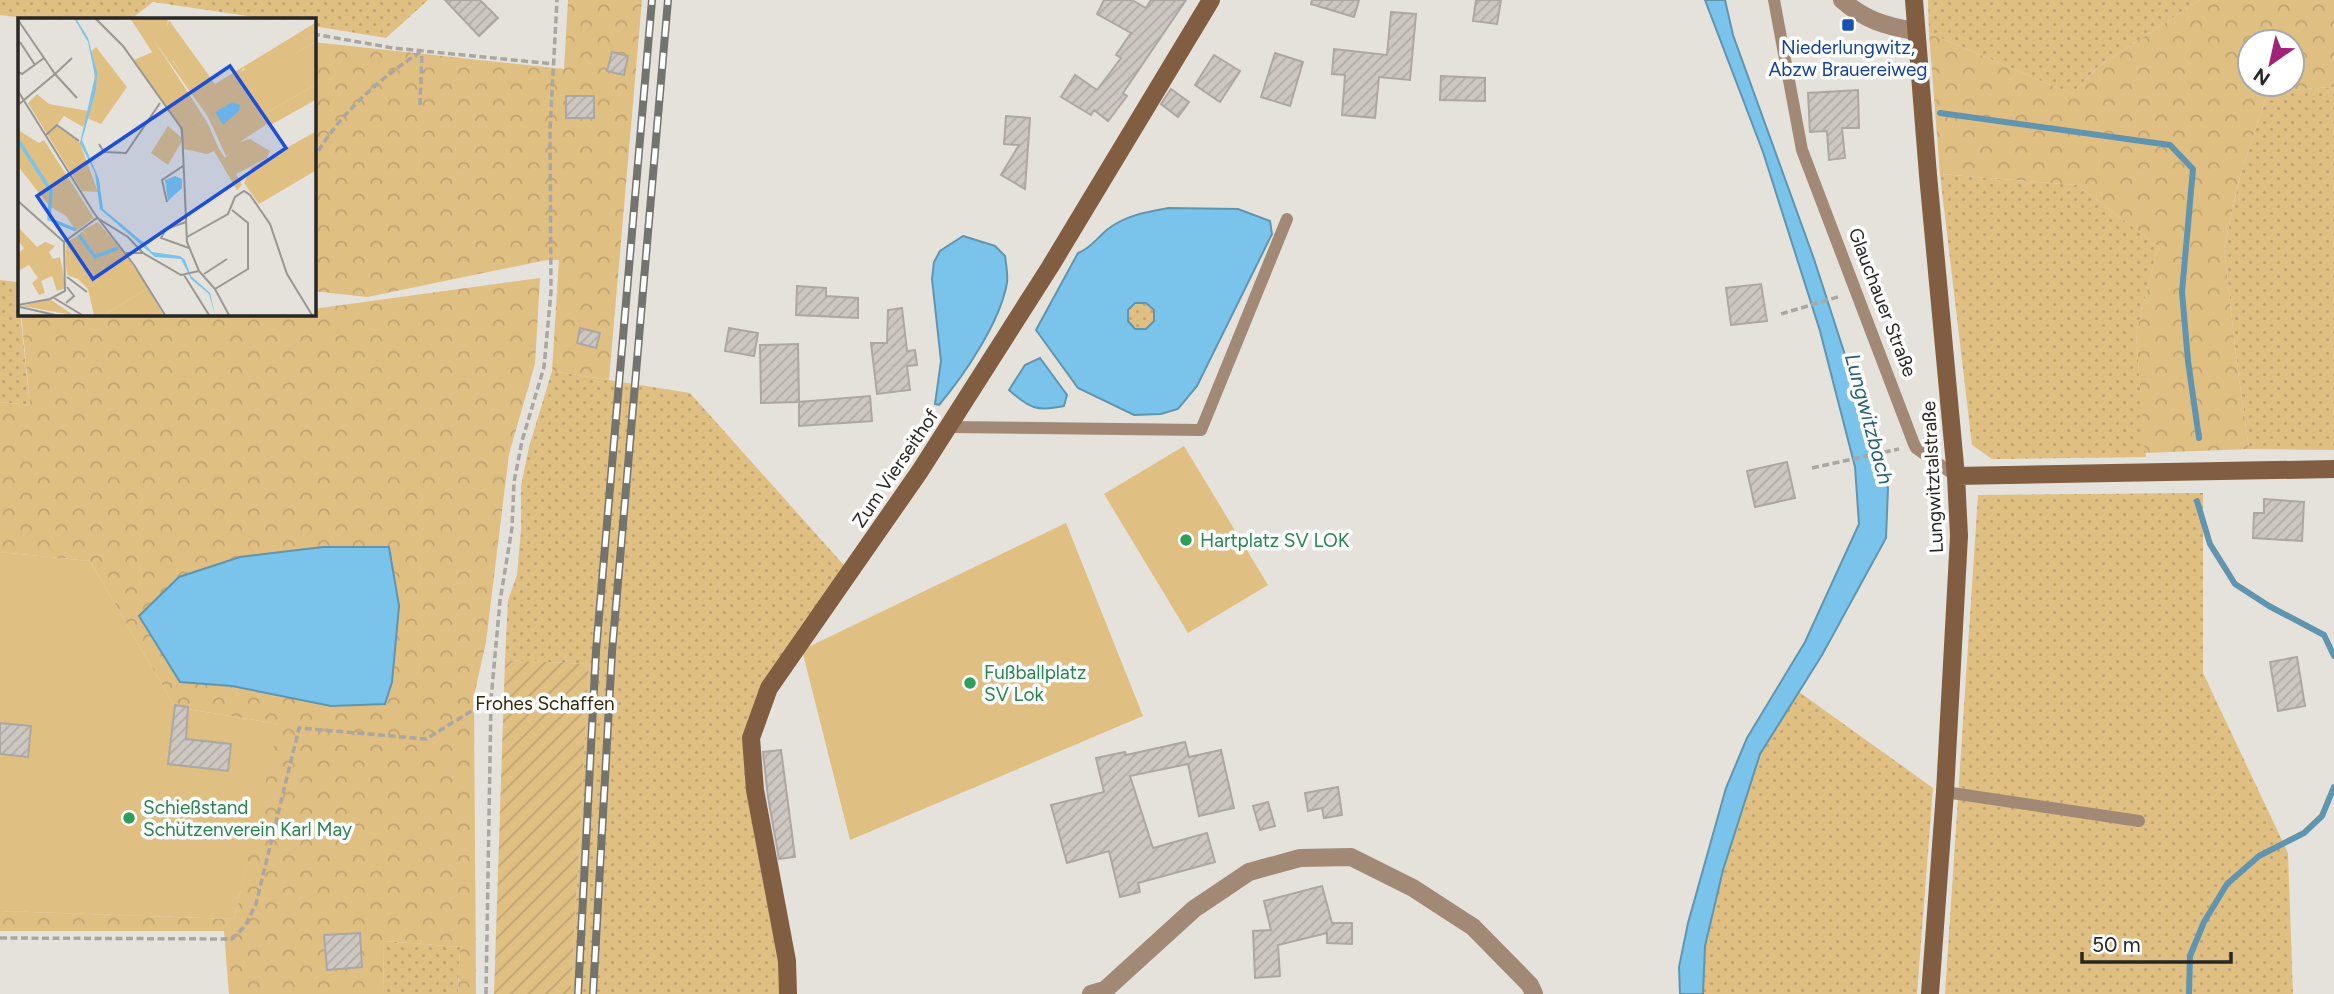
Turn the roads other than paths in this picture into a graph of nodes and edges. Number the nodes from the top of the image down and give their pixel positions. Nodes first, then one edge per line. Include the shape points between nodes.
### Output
1 (1210, 0) edge
2 (1774, 0) edge
3 (1842, 0) edge
4 (1914, 0) edge
5 (1915, 31) junction
6 (1287, 219) dead end
7 (948, 426) junction
8 (2334, 469) edge
9 (1956, 476) junction
10 (1945, 792) junction
11 (2139, 821) dead end
12 (788, 994) edge
13 (1091, 994) edge
14 (1534, 994) edge
15 (1930, 994) edge

1 - 7 street, Zum Vierseithof via 1050,267
2 - 9 lane, Glauchauer Straße via 1802,150 1914,444
3 - 5 street via 1887,27
4 - 5 street, Lungwitztalstraße
5 - 9 street, Lungwitztalstraße
6 - 7 lane via 1201,429
7 - 12 street, Zum Vierseithof via 769,688 751,738 755,790 787,961
8 - 9 street
9 - 10 street, Lungwitztalstraße via 1959,536
10 - 11 lane
10 - 15 street, Lungwitztalstraße
13 - 14 street via 1105,990 1194,909 1249,872 1300,858 1352,857 1413,888 1473,927

